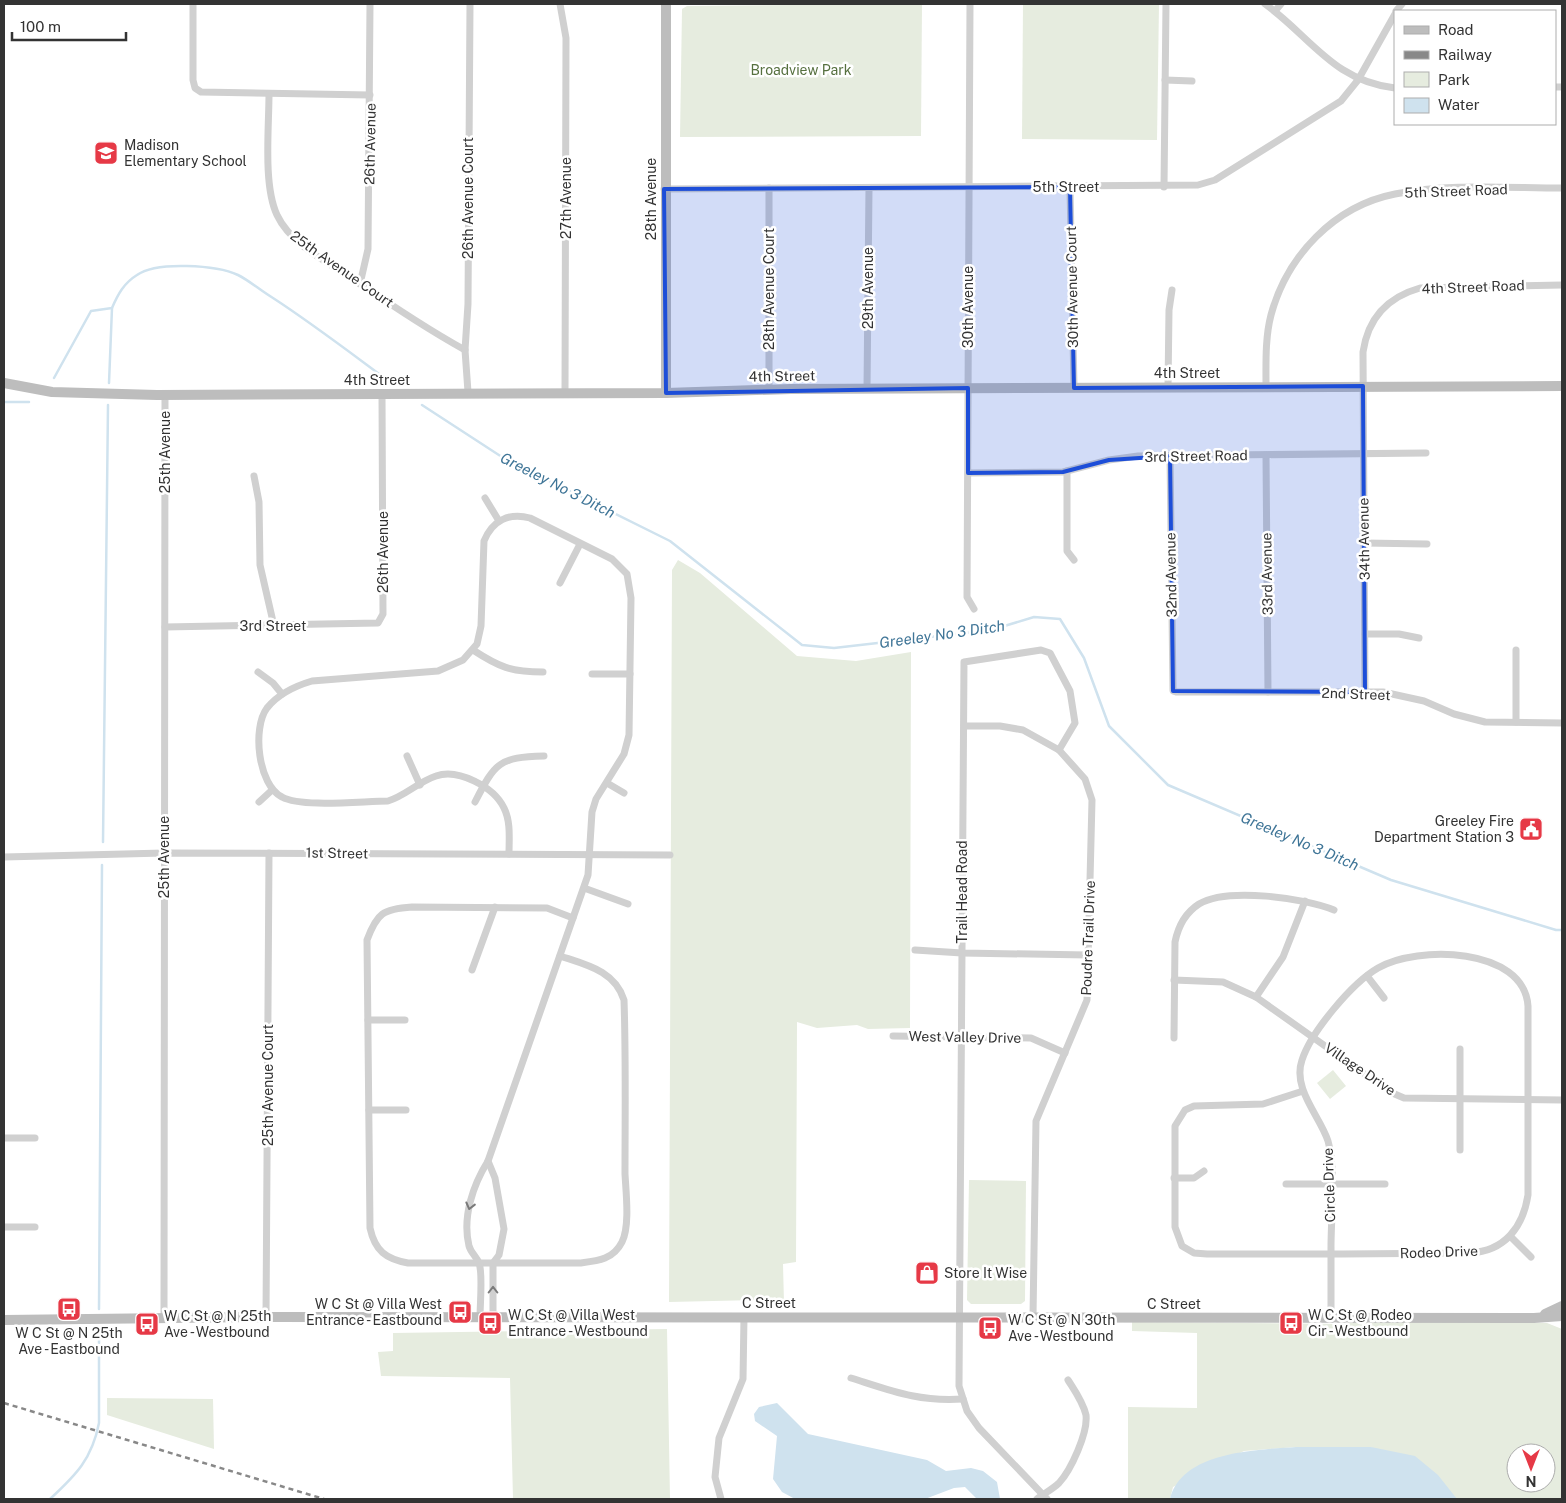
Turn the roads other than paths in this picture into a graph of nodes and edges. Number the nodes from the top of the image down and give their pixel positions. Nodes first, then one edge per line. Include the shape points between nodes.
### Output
1 (193, 4) edge
2 (370, 4) edge
3 (470, 4) edge
4 (560, 4) edge
5 (666, 4) edge
6 (970, 4) edge
7 (1166, 4) edge
8 (1265, 4) edge
9 (1281, 4) edge
10 (1275, 11) junction
11 (1394, 17) edge
12 (1165, 80) junction
13 (1192, 80) dead end
14 (1358, 80) junction
15 (1394, 88) edge
16 (269, 94) junction
17 (370, 95) junction
18 (969, 187) junction
19 (1070, 187) junction
20 (1164, 187) junction
21 (769, 188) junction
22 (869, 188) junction
23 (1562, 188) edge
24 (664, 189) junction
25 (360, 284) junction
26 (1562, 285) edge
27 (1172, 290) dead end
28 (465, 350) junction
29 (4, 383) edge
30 (1363, 386) junction
31 (1562, 386) edge
32 (1168, 387) junction
33 (1266, 387) junction
34 (867, 388) junction
35 (968, 388) junction
36 (1074, 388) junction
37 (769, 389) junction
38 (468, 392) junction
39 (565, 392) junction
40 (666, 393) junction
41 (382, 394) junction
42 (165, 395) junction
43 (1426, 453) dead end
44 (1363, 454) junction
45 (1266, 455) junction
46 (1170, 456) junction
47 (1066, 471) junction
48 (968, 473) junction
49 (254, 476) dead end
50 (485, 498) dead end
51 (499, 520) junction
52 (580, 544) junction
53 (1364, 544) junction
54 (1426, 544) dead end
55 (1074, 560) dead end
56 (560, 584) dead end
57 (974, 609) dead end
58 (380, 620) joint
59 (274, 626) junction
60 (165, 627) junction
61 (1365, 634) junction
62 (1420, 638) dead end
63 (473, 650) junction
64 (1516, 650) dead end
65 (258, 672) dead end
66 (543, 672) dead end
67 (592, 674) dead end
68 (630, 674) junction
69 (1176, 692) joint
70 (1268, 692) junction
71 (1365, 692) junction
72 (282, 694) junction
73 (1516, 722) junction
74 (1562, 723) edge
75 (964, 726) junction
76 (1059, 750) junction
77 (407, 756) dead end
78 (544, 756) dead end
79 (607, 783) junction
80 (420, 784) junction
81 (482, 787) junction
82 (271, 791) junction
83 (624, 793) dead end
84 (259, 802) dead end
85 (475, 802) dead end
86 (164, 853) junction
87 (269, 853) junction
88 (509, 854) junction
89 (591, 854) junction
90 (670, 855) dead end
91 (4, 857) edge
92 (584, 888) junction
93 (1305, 901) junction
94 (628, 904) dead end
95 (495, 907) junction
96 (1334, 910) dead end
97 (573, 918) junction
98 (915, 950) dead end
99 (962, 953) junction
100 (1088, 954) junction
101 (560, 956) junction
102 (472, 970) dead end
103 (1367, 976) junction
104 (1174, 980) junction
105 (1256, 997) junction
106 (1384, 998) dead end
107 (368, 1020) junction
108 (405, 1020) dead end
109 (892, 1036) dead end
110 (961, 1036) junction
111 (1174, 1038) dead end
112 (1314, 1038) junction
113 (1460, 1049) dead end
114 (1065, 1053) junction
115 (1303, 1091) junction
116 (1459, 1100) junction
117 (1528, 1100) junction
118 (1562, 1100) edge
119 (369, 1110) junction
120 (406, 1110) dead end
121 (4, 1138) edge
122 (35, 1138) dead end
123 (1460, 1150) dead end
124 (488, 1161) junction
125 (1204, 1172) dead end
126 (1174, 1178) junction
127 (1286, 1184) dead end
128 (1331, 1184) junction
129 (1385, 1184) dead end
130 (4, 1227) edge
131 (35, 1227) dead end
132 (1511, 1237) junction
133 (1330, 1254) junction
134 (1530, 1257) dead end
135 (479, 1263) junction
136 (493, 1263) junction
137 (1562, 1306) edge
138 (1562, 1316) edge
139 (266, 1317) junction
140 (480, 1317) junction
141 (493, 1317) junction
142 (744, 1317) junction
143 (959, 1317) junction
144 (1032, 1317) junction
145 (1331, 1317) junction
146 (164, 1318) junction
147 (1534, 1318) junction
148 (4, 1320) edge
149 (851, 1378) dead end
150 (1068, 1380) dead end
151 (963, 1399) junction
152 (1045, 1497) edge
153 (721, 1499) edge
154 (1036, 1499) edge

1 - 16 street via 195,88 204,93
2 - 17 street, 26th Avenue
3 - 28 street, 26th Avenue Court
4 - 39 street, 27th Avenue via 567,64
5 - 24 street, 28th Avenue
6 - 18 street, 30th Avenue
7 - 12 street
8 - 10 street
9 - 10 street
10 - 14 street via 1331,62
11 - 14 street, 5th Street
12 - 13 street
12 - 20 street
14 - 15 street
14 - 20 street, 5th Street via 1341,101 1215,180 1198,185
16 - 17 street
16 - 25 street, 25th Avenue Court via 269,187 277,216 298,241
17 - 25 street, 26th Avenue via 368,249
18 - 19 street, 5th Street
18 - 22 street, 5th Street
18 - 35 street, 30th Avenue
19 - 20 street, 5th Street
19 - 36 street, 30th Avenue Court
21 - 22 street, 5th Street
21 - 24 street, 5th Street
21 - 37 street, 28th Avenue Court
22 - 34 street, 29th Avenue
23 - 33 street, 5th Street Road via 1421,190 1369,202 1336,219 1309,244 1283,282 1271,315 1266,344
24 - 40 street, 28th Avenue
25 - 28 street, 25th Avenue Court
26 - 30 street, 4th Street Road via 1428,287 1405,292 1385,305 1368,330 1363,352
27 - 32 street
28 - 38 street, 26th Avenue Court
29 - 42 street, 4th Street via 52,392
30 - 31 street, 4th Street
30 - 33 street, 4th Street
30 - 44 street, 34th Avenue
32 - 33 street, 4th Street
32 - 36 street, 4th Street
34 - 35 street, 4th Street
34 - 37 street, 4th Street
35 - 36 street, 4th Street
35 - 48 street, 30th Avenue
37 - 40 street, 4th Street
38 - 39 street, 4th Street
38 - 41 street, 4th Street
39 - 40 street, 4th Street
41 - 42 street, 4th Street
41 - 58 street, 26th Avenue via 383,614
42 - 60 street, 25th Avenue
43 - 44 street, 3rd Street Road
44 - 45 street, 3rd Street Road
44 - 53 street, 34th Avenue
45 - 46 street, 3rd Street Road
45 - 70 street, 33rd Avenue
46 - 47 street, 3rd Street Road via 1109,460
46 - 69 street, 32nd Avenue via 1172,681
47 - 48 street, 3rd Street Road
47 - 55 street via 1067,551
48 - 57 street, 30th Avenue via 967,597
49 - 59 street via 259,502 260,565
50 - 51 street
51 - 52 street via 513,516 530,518
51 - 63 street via 487,533 482,548 481,626
52 - 56 street
52 - 68 street via 612,559 627,574 631,598
53 - 54 street
53 - 61 street, 34th Avenue
58 - 59 street, 3rd Street via 366,624
59 - 60 street, 3rd Street
60 - 86 street, 25th Avenue
61 - 62 street
61 - 71 street, 34th Avenue
63 - 66 street via 503,668
63 - 72 street via 463,660 438,671 312,681
64 - 73 street
65 - 72 street
67 - 68 street
68 - 79 street via 628,744
69 - 70 street, 2nd Street
70 - 71 street, 2nd Street
71 - 73 street, 2nd Street via 1383,692 1424,701 1454,714 1485,722
72 - 82 street via 267,708 260,723 260,766
73 - 74 street, 2nd Street
75 - 76 street, Poudre Trail Drive via 1023,730
75 - 76 street, Trail Head Road via 964,662 1046,650 1070,690 1075,723
75 - 99 street, Trail Head Road
76 - 100 street, Poudre Trail Drive via 1086,779 1092,800
77 - 80 street
78 - 81 street via 522,756 505,761 492,771
79 - 83 street
79 - 89 street via 592,812
80 - 81 street via 436,776 452,774
80 - 82 street via 388,801 300,802
81 - 85 street
81 - 88 street via 505,809 509,821
82 - 84 street
86 - 87 street, 1st Street
86 - 91 street, 1st Street
86 - 146 street, 25th Avenue
87 - 88 street, 1st Street
87 - 139 street, 25th Avenue Court
88 - 89 street, 1st Street
89 - 90 street, 1st Street
89 - 92 street
92 - 94 street
92 - 97 street
93 - 96 street
93 - 104 street via 1287,897 1216,898 1195,907 1178,930
93 - 105 street via 1283,957
95 - 97 street via 546,908
95 - 102 street
95 - 107 street via 396,908 374,921 367,940
97 - 101 street
98 - 99 street
99 - 100 street
99 - 110 street, Trail Head Road
100 - 114 street, Poudre Trail Drive via 1087,1000
101 - 124 street
101 - 136 street via 612,977 624,1000 625,1231 619,1247 601,1261
103 - 106 street
103 - 112 street via 1353,987
103 - 117 street via 1396,960 1445,955 1479,958 1509,973 1524,987 1528,997
104 - 105 street, Village Drive via 1223,982
104 - 111 street
105 - 112 street, Village Drive
107 - 108 street
107 - 119 street
109 - 110 street, West Valley Drive
110 - 114 street, West Valley Drive via 1031,1038
110 - 143 street, Trail Head Road
112 - 115 street via 1300,1063
112 - 116 street, Village Drive via 1390,1092 1404,1098
113 - 116 street
114 - 144 street, Poudre Trail Drive via 1036,1121
115 - 126 street, Rodeo Drive via 1263,1104 1205,1105 1184,1110 1175,1126
115 - 128 street, Circle Drive via 1327,1138
116 - 117 street, Village Drive
116 - 123 street
117 - 118 street, Village Drive
117 - 132 street via 1528,1195 1526,1211
119 - 120 street
119 - 135 street via 370,1228 376,1248 386,1256 408,1263
121 - 122 street
124 -> 135 street via 474,1188 467,1222 469,1247
124 - 136 street via 503,1217 503,1243
125 - 126 street via 1194,1178
126 - 133 street, Rodeo Drive via 1176,1236 1190,1251 1208,1254
127 - 128 street
128 - 129 street
128 - 133 street, Circle Drive
130 - 131 street
132 - 133 street, Rodeo Drive via 1478,1253
132 - 134 street
133 - 145 street, Circle Drive
135 - 136 street
135 - 140 street
141 -> 136 street
137 - 147 street, C Street
138 - 147 street, C Street
139 - 140 street, C Street
139 - 146 street, C Street
140 - 141 street, C Street
141 - 142 street, C Street
142 - 143 street, C Street
142 - 153 street via 743,1379 719,1438 715,1476
143 - 144 street, C Street
143 - 151 street, Trail Head Road via 959,1386
144 - 145 street, C Street
145 - 147 street, C Street
146 - 148 street, C Street
149 - 151 street via 916,1398 937,1401
150 - 152 street via 1079,1396 1086,1416 1082,1437 1075,1460
151 - 152 street, Trail Head Road via 978,1428
152 - 154 street

